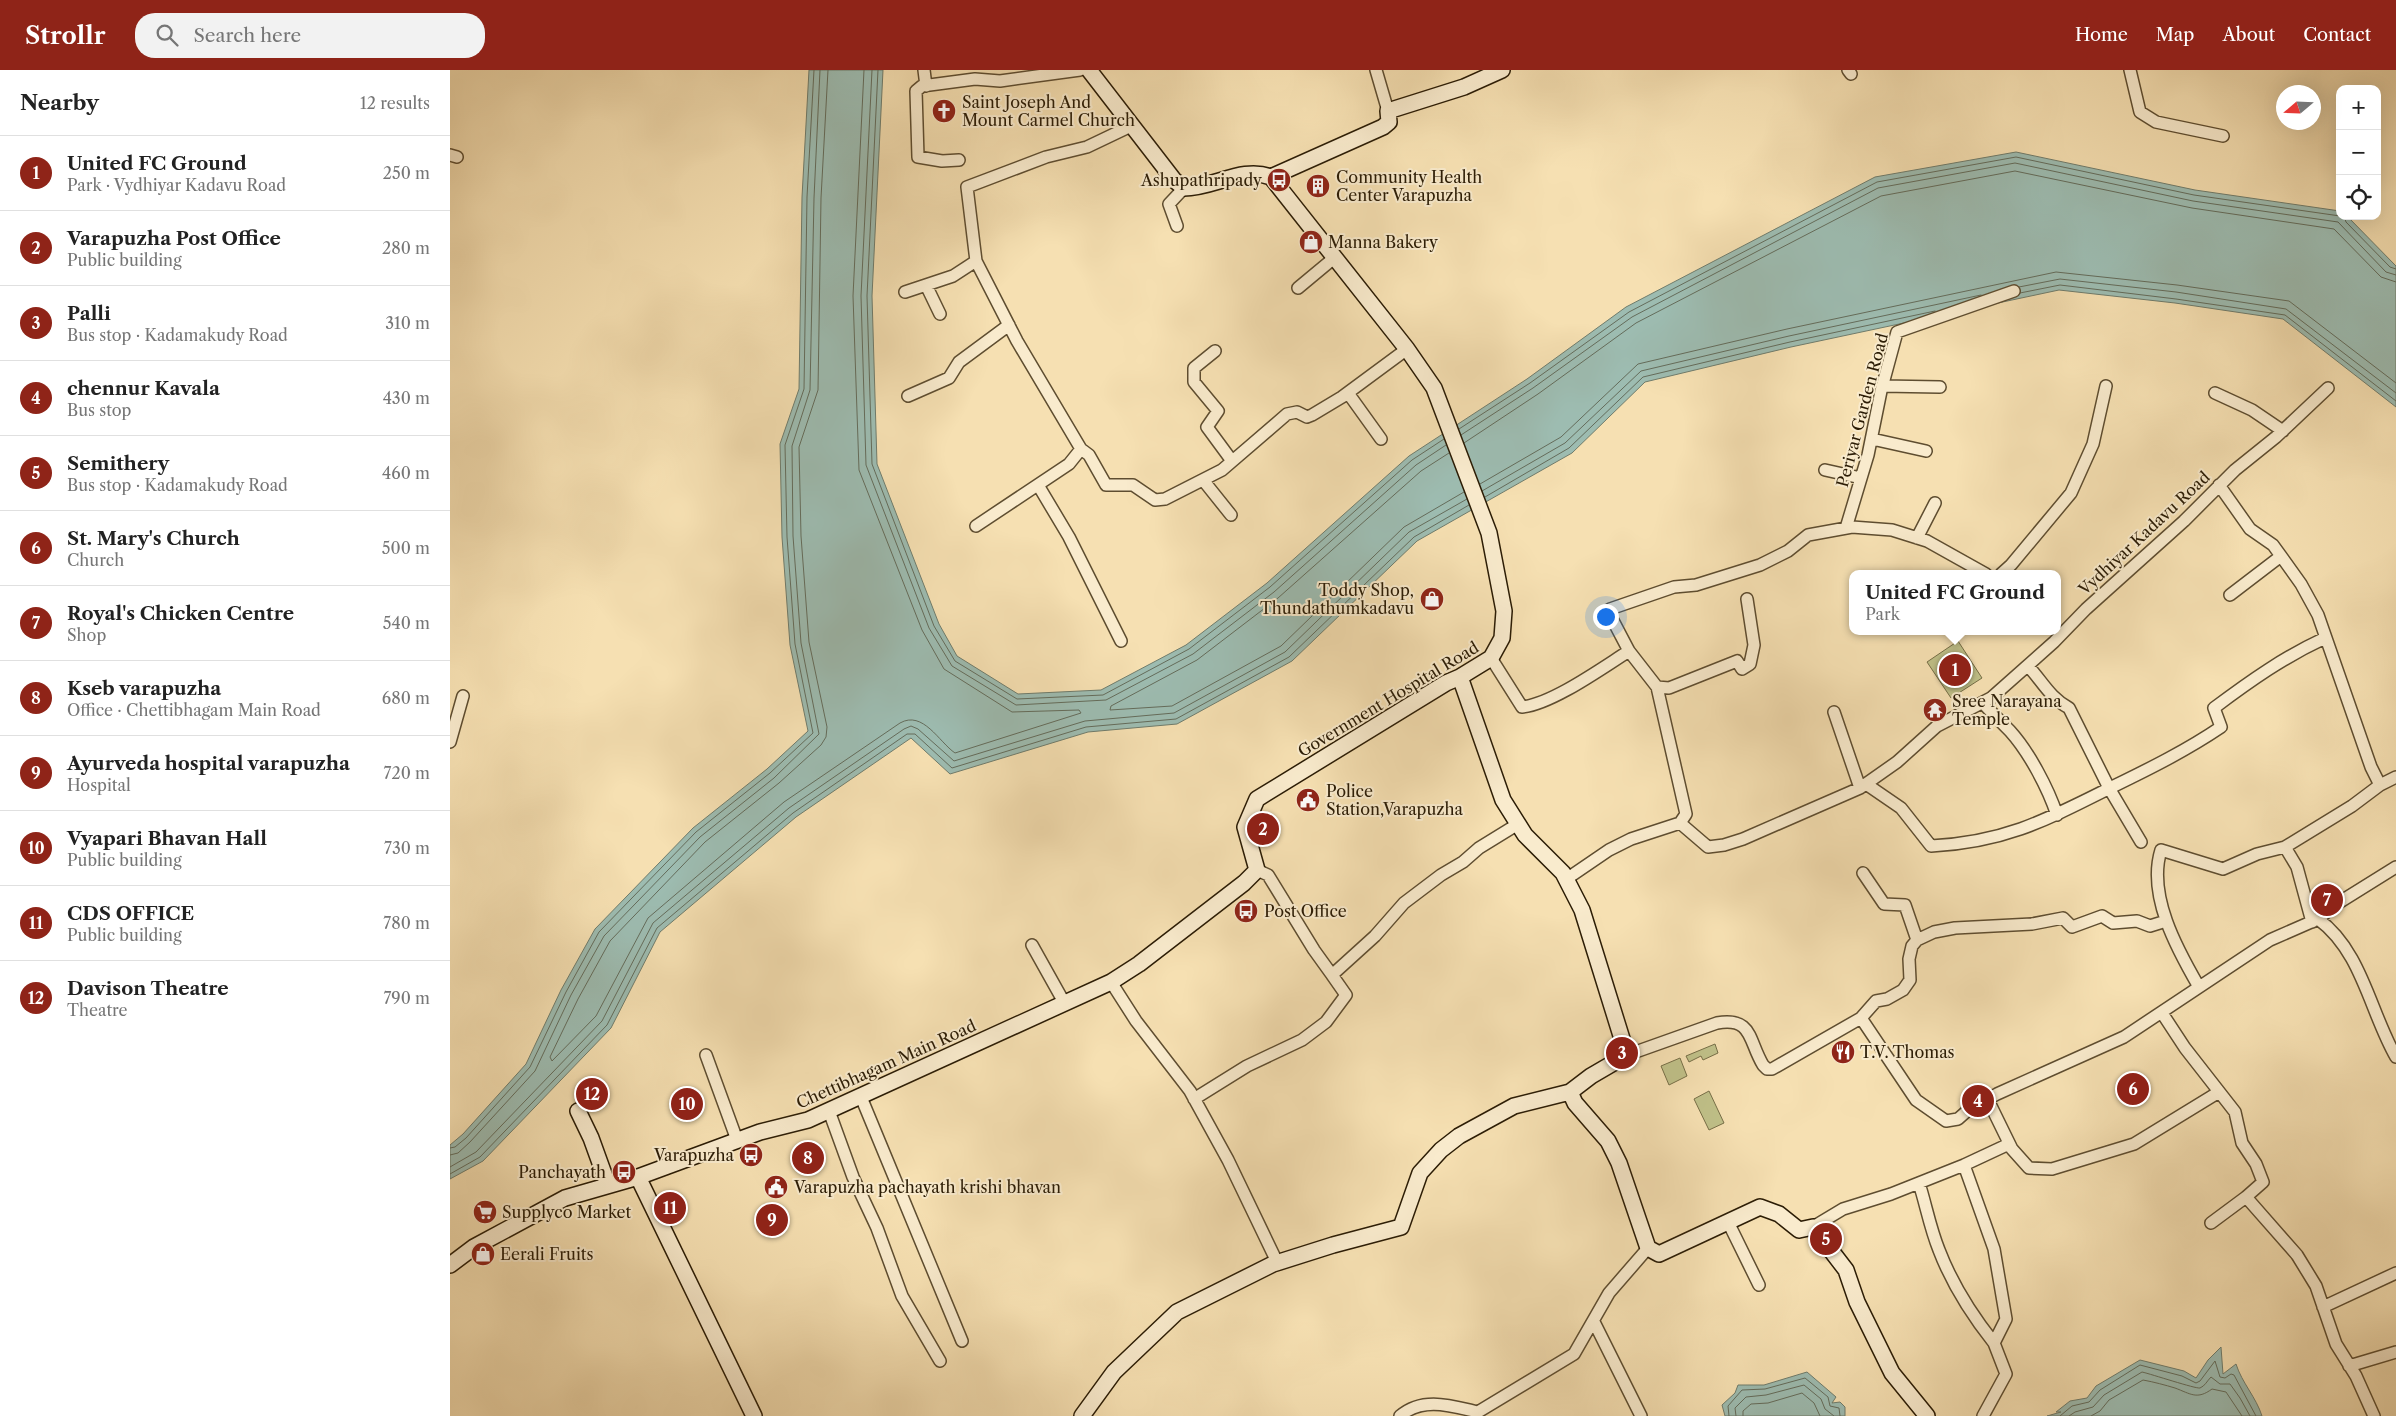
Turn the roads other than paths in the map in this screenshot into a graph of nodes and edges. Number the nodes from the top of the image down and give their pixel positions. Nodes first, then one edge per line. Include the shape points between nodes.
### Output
1 (924, 70) edge
2 (1080, 70) edge
3 (1089, 70) edge
4 (1376, 70) edge
5 (1502, 70) edge
6 (2130, 70) edge
7 (926, 86) junction
8 (1388, 111) junction
9 (1131, 126) junction
10 (2223, 136) dead end
11 (959, 160) dead end
12 (1271, 177) junction
13 (1184, 188) junction
14 (1177, 226) dead end
15 (1334, 258) junction
16 (976, 261) junction
17 (926, 285) junction
18 (1298, 288) dead end
19 (2014, 291) dead end
20 (905, 292) dead end
21 (940, 314) dead end
22 (1009, 326) junction
23 (1407, 349) junction
24 (1215, 351) dead end
25 (1882, 386) junction
26 (2106, 386) dead end
27 (1940, 387) dead end
28 (2328, 388) dead end
29 (1348, 393) junction
30 (2215, 393) dead end
31 (908, 396) dead end
32 (2283, 430) junction
33 (1381, 439) dead end
34 (1872, 439) junction
35 (1081, 449) junction
36 (1926, 451) dead end
37 (1232, 461) junction
38 (1825, 470) dead end
39 (1862, 478) junction
40 (1203, 480) junction
41 (1038, 485) junction
42 (2219, 486) junction
43 (1935, 503) dead end
44 (1231, 515) dead end
45 (976, 526) dead end
46 (1846, 528) junction
47 (1917, 538) junction
48 (2282, 556) junction
49 (1979, 570) edge
50 (2005, 570) edge
51 (2230, 595) dead end
52 (1747, 599) dead end
53 (2061, 635) edge
54 (2061, 635) edge
55 (2325, 638) junction
56 (1122, 641) dead end
57 (1629, 651) junction
58 (1491, 658) junction
59 (2028, 666) junction
60 (1460, 677) junction
61 (1657, 687) junction
62 (463, 696) dead end
63 (1983, 703) junction
64 (1834, 712) dead end
65 (450, 742) edge
66 (2396, 777) edge
67 (2380, 785) junction
68 (1863, 786) junction
69 (2109, 788) junction
70 (2057, 815) junction
71 (1680, 823) junction
72 (1518, 824) junction
73 (2141, 842) dead end
74 (2286, 847) junction
75 (2396, 867) edge
76 (1257, 870) junction
77 (1863, 873) dead end
78 (1565, 880) junction
79 (2315, 920) junction
80 (2166, 921) junction
81 (1918, 940) junction
82 (1032, 945) dead end
83 (1332, 975) junction
84 (1111, 982) junction
85 (2199, 987) junction
86 (1064, 1004) junction
87 (2162, 1013) junction
88 (1862, 1018) junction
89 (706, 1055) dead end
90 (1628, 1055) junction
91 (2396, 1057) edge
92 (1570, 1092) junction
93 (2219, 1092) junction
94 (861, 1097) junction
95 (1194, 1099) junction
96 (1988, 1100) junction
97 (578, 1111) dead end
98 (830, 1111) junction
99 (737, 1140) junction
100 (2009, 1144) junction
101 (1964, 1165) junction
102 (638, 1177) junction
103 (1918, 1183) junction
104 (608, 1185) junction
105 (2246, 1197) junction
106 (1728, 1222) junction
107 (2212, 1223) dead end
108 (1813, 1227) junction
109 (1648, 1248) junction
110 (1278, 1264) junction
111 (450, 1265) edge
112 (2396, 1273) edge
113 (1759, 1285) dead end
114 (2323, 1306) junction
115 (1594, 1322) junction
116 (962, 1341) dead end
117 (1994, 1343) junction
118 (2396, 1352) edge
119 (940, 1361) dead end
120 (2349, 1366) junction
121 (754, 1416) edge
122 (1082, 1416) edge
123 (1400, 1416) edge
124 (1641, 1416) edge
125 (1927, 1416) edge
126 (1983, 1416) edge
127 (2374, 1416) edge

1 - 7 street
2 - 7 street via 1008,80 975,79
3 - 9 street
4 - 8 street
5 - 8 street via 1464,87
6 - 10 street via 2140,112 2156,122
7 - 11 street via 916,91 918,157
8 - 12 street via 1389,122 1383,127
9 - 13 street
9 - 16 street via 1087,147 1046,157 967,187
12 - 13 street via 1251,172
12 - 15 street, Government Hospital Road
13 - 14 street via 1169,204
15 - 18 street
15 - 23 street, Government Hospital Road
16 - 17 street via 953,276
16 - 22 street
17 - 20 street
17 - 21 street
19 - 25 street, Periyar Garden Road via 1897,332
22 - 31 street via 959,362 949,378
22 - 35 street
23 - 29 street
23 - 58 street, Government Hospital Road via 1434,388 1489,534 1504,611 1502,638
24 - 37 street via 1194,368 1194,382 1218,411 1207,427
25 - 27 street
25 - 34 street, Periyar Garden Road
26 - 50 street via 2093,444 2071,493
28 - 32 street, Vydhiyar Kadavu Road
29 - 33 street
29 - 37 street via 1307,417 1298,412 1287,414
30 - 32 street via 2252,410
32 - 42 street, Vydhiyar Kadavu Road
34 - 36 street
34 - 39 street, Periyar Garden Road
35 - 40 street via 1089,455 1106,486 1133,486 1155,500 1164,499
35 - 41 street via 1069,464
37 - 40 street
38 - 39 street
39 - 46 street, Periyar Garden Road
40 - 44 street
41 - 45 street
41 - 56 street via 1069,537
42 - 48 street via 2250,529 2273,545
42 - 53 street, Vydhiyar Kadavu Road
43 - 47 street
46 - 47 street via 1892,530
46 - 57 street via 1808,535 1788,551 1760,565 1696,586 1674,587 1610,609 1609,613
47 - 49 street
48 - 51 street
48 - 55 street via 2318,614
52 - 61 street via 1754,645 1750,664 1742,669 1737,661 1669,688
54 - 59 street, Vydhiyar Kadavu Road
55 - 67 street
55 - 69 street via 2274,663 2214,708 2221,727 2187,749
57 - 58 street via 1576,684 1532,706 1522,707
57 - 61 street
58 - 60 street, Government Hospital Road
59 - 63 street, Vydhiyar Kadavu Road
59 - 69 street via 2047,691 2069,708
60 - 72 street via 1503,800
60 - 76 street, Government Hospital Road via 1257,799 1245,827
61 - 71 street via 1686,814
62 - 65 street
63 - 68 street, Vydhiyar Kadavu Road via 1936,726 1897,762
63 - 70 street via 2022,747 2051,797
64 - 68 street
66 - 67 street
67 - 74 street
68 - 70 street via 1902,808 1931,846 1991,840
68 - 71 street, Vydhiyar Kadavu Road via 1724,845 1708,847
69 - 70 street
69 - 73 street
71 - 78 street via 1631,839
72 - 78 street
72 - 83 street via 1404,903 1375,936
74 - 79 street via 2297,867
74 - 80 street via 2257,854 2224,869 2161,850 2156,867
75 - 79 street
76 - 83 street via 1268,875
76 - 84 street, Chettibhagam Main Road via 1139,964
77 - 81 street via 1884,904 1905,905
78 - 90 street via 1576,895 1585,917
79 - 85 street via 2270,940
79 - 91 street via 2338,938 2352,958
80 - 81 street via 2150,926 2136,920 2112,924 2102,916 2072,927 2063,918 2032,924 1955,928 1934,932
80 - 85 street via 2170,935
81 - 88 street via 1912,946 1910,980 1903,990 1876,1001
82 - 86 street
83 - 95 street via 1346,995 1326,1022 1302,1040 1247,1066
84 - 86 street, Chettibhagam Main Road
84 - 95 street
85 - 87 street
86 - 94 street, Chettibhagam Main Road
87 - 93 street
87 - 96 street via 2124,1037
88 - 90 street via 1772,1069 1763,1065 1745,1027 1732,1020 1717,1022
88 - 96 street via 1916,1100 1934,1114 1946,1121 1958,1119
89 - 99 street
90 - 92 street
92 - 109 street via 1575,1103 1608,1141 1619,1163
92 - 110 street via 1514,1106 1485,1120 1441,1150 1420,1173 1401,1227
93 - 100 street via 2134,1144 2052,1169 2029,1168
93 - 105 street via 2235,1112 2242,1143 2263,1182
94 - 98 street, Chettibhagam Main Road
94 - 116 street
95 - 110 street via 1228,1160
96 - 100 street
97 - 104 street
98 - 99 street, Chettibhagam Main Road
98 - 119 street via 853,1177 877,1228 902,1296
99 - 102 street, Chettibhagam Main Road
100 - 101 street
101 - 103 street
101 - 117 street via 1994,1249 2005,1310 2006,1319
102 - 104 street, Chettibhagam Main Road
102 - 121 street
103 - 108 street via 1843,1209
103 - 117 street via 1938,1248 1951,1277 1969,1312
104 - 111 street, Chettibhagam Main Road via 565,1198 474,1247
105 - 107 street
105 - 114 street via 2297,1254 2316,1286
106 - 108 street via 1760,1207 1779,1214 1799,1230
106 - 109 street via 1659,1254
106 - 113 street
108 - 125 street via 1846,1270 1857,1302 1892,1373
109 - 115 street via 1609,1292
110 - 122 street via 1177,1312 1114,1372
112 - 114 street
114 - 120 street via 2336,1344
115 - 123 street via 1574,1354 1478,1412 1431,1403 1407,1410
115 - 124 street
117 - 126 street via 2006,1374
118 - 120 street
120 - 127 street

